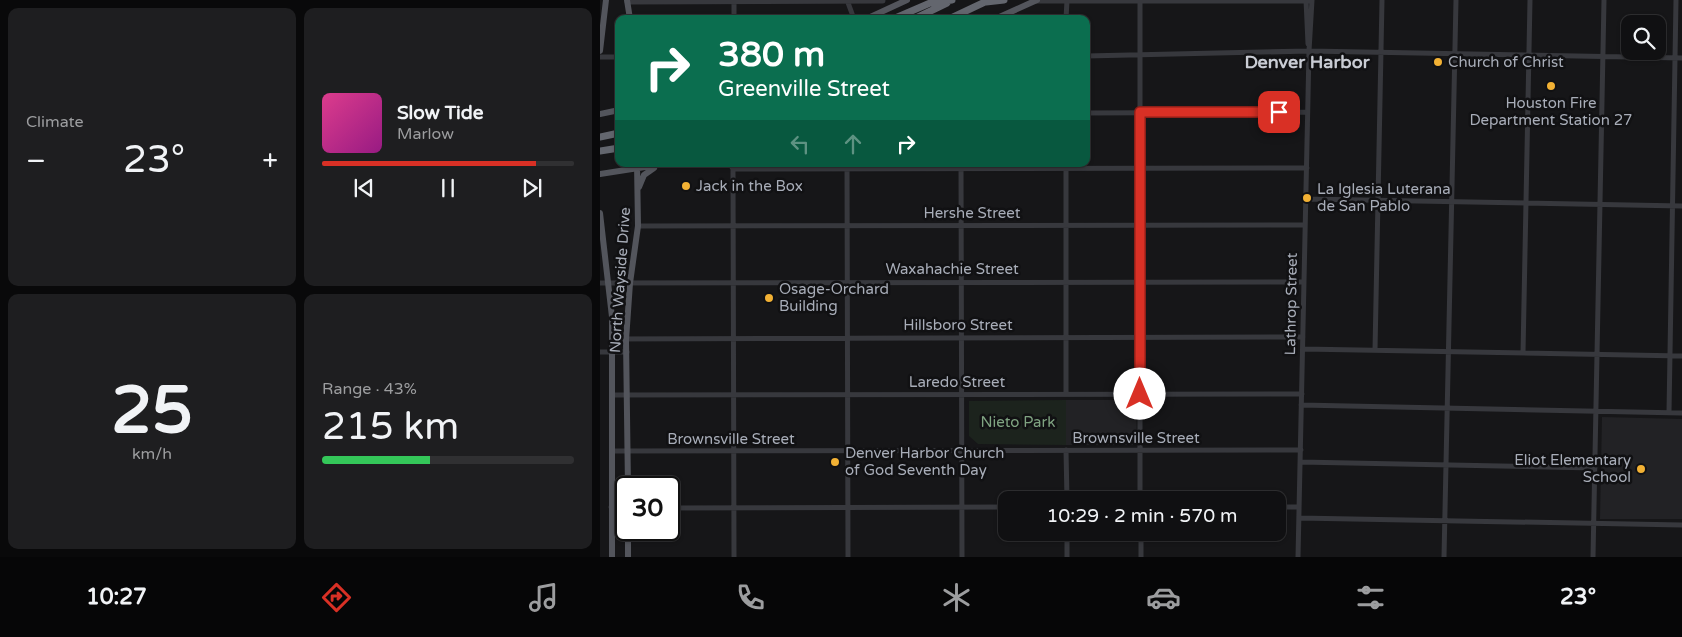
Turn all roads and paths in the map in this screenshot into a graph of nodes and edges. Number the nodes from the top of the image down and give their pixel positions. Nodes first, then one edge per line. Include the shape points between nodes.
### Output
1 (847, 0) edge
2 (907, 0) edge
3 (953, 0) edge
4 (1004, 0) edge
5 (1067, 0) edge
6 (1081, 0) edge
7 (1140, 0) edge
8 (1306, 0) edge
9 (1312, 0) edge
10 (1382, 0) edge
11 (1456, 0) edge
12 (1530, 0) edge
13 (1604, 0) edge
14 (1676, 0) edge
15 (627, 1) edge
16 (734, 1) edge
17 (883, 1) edge
18 (986, 1) edge
19 (1036, 1) edge
20 (604, 2) edge
21 (629, 15) edge
22 (734, 15) edge
23 (853, 15) edge
24 (875, 15) edge
25 (902, 15) edge
26 (922, 15) edge
27 (957, 15) edge
28 (1004, 15) edge
29 (1066, 15) edge
30 (600, 51) edge
31 (1309, 51) junction
32 (1382, 52) junction
33 (1140, 54) junction
34 (1455, 54) junction
35 (1529, 55) junction
36 (1090, 56) edge
37 (1603, 56) junction
38 (600, 57) edge
39 (615, 57) edge
40 (1675, 58) junction
41 (1682, 58) edge
42 (615, 111) edge
43 (1140, 112) junction
44 (1307, 112) junction
45 (1090, 113) edge
46 (600, 114) edge
47 (615, 134) edge
48 (600, 137) edge
49 (615, 149) edge
50 (600, 152) edge
51 (632, 167) edge
52 (637, 167) edge
53 (656, 167) edge
54 (732, 167) edge
55 (847, 167) edge
56 (961, 167) edge
57 (1066, 167) edge
58 (1090, 167) edge
59 (1307, 168) junction
60 (1140, 169) junction
61 (600, 174) edge
62 (638, 191) junction
63 (1307, 199) junction
64 (1379, 201) junction
65 (1452, 203) junction
66 (1526, 203) junction
67 (1600, 205) junction
68 (1682, 206) edge
69 (1673, 207) junction
70 (600, 213) edge
71 (1141, 224) junction
72 (961, 225) junction
73 (1065, 225) junction
74 (1305, 225) junction
75 (600, 226) edge
76 (638, 226) junction
77 (733, 226) junction
78 (847, 226) junction
79 (1066, 281) junction
80 (1141, 281) junction
81 (847, 282) junction
82 (961, 282) junction
83 (1304, 282) junction
84 (600, 283) edge
85 (609, 283) junction
86 (630, 283) junction
87 (733, 283) junction
88 (1066, 337) junction
89 (1303, 337) junction
90 (848, 338) junction
91 (961, 338) junction
92 (1141, 338) junction
93 (612, 339) junction
94 (734, 339) junction
95 (626, 340) junction
96 (1303, 349) junction
97 (1375, 350) junction
98 (1449, 351) junction
99 (600, 352) edge
100 (612, 352) junction
101 (627, 352) junction
102 (1523, 353) junction
103 (1597, 355) junction
104 (1670, 356) junction
105 (1682, 356) edge
106 (961, 394) junction
107 (1066, 394) junction
108 (1140, 394) junction
109 (1302, 394) junction
110 (612, 395) junction
111 (628, 395) junction
112 (734, 395) junction
113 (848, 395) junction
114 (1302, 405) junction
115 (1448, 408) junction
116 (1596, 411) junction
117 (1669, 412) junction
118 (1682, 413) edge
119 (961, 450) junction
120 (1066, 450) junction
121 (1140, 450) junction
122 (1301, 450) junction
123 (612, 451) junction
124 (628, 451) junction
125 (848, 451) junction
126 (733, 452) junction
127 (1300, 462) junction
128 (1447, 464) junction
129 (1595, 468) junction
130 (628, 476) edge
131 (1067, 491) edge
132 (1140, 491) edge
133 (611, 507) junction
134 (615, 507) edge
135 (962, 507) junction
136 (998, 507) edge
137 (1286, 507) edge
138 (1300, 507) junction
139 (680, 508) edge
140 (734, 508) junction
141 (848, 508) junction
142 (1299, 518) junction
143 (1445, 521) junction
144 (1594, 523) junction
145 (1682, 526) edge
146 (628, 541) edge
147 (1067, 541) edge
148 (1141, 541) edge
149 (612, 557) edge
150 (628, 557) edge
151 (734, 557) edge
152 (848, 557) edge
153 (962, 557) edge
154 (1067, 557) edge
155 (1141, 557) edge
156 (1298, 557) edge
157 (1444, 557) edge
158 (1593, 557) edge

1 - 16 street
1 - 17 street
1 - 23 street
2 - 24 main road
3 - 25 highway via 930,3
3 - 26 highway
4 - 18 highway
5 - 6 street
5 - 19 street
5 - 29 street
6 - 7 street
7 - 8 street
7 - 33 street
8 - 9 street
8 - 31 street, Lathrop Street
9 - 31 street, Lathrop Street
10 - 32 street
11 - 34 street
12 - 35 street
13 - 37 street
14 - 40 street
15 - 16 street
15 - 21 main road
16 - 22 street
18 - 27 highway
19 - 28 main road
20 - 30 main road
31 - 32 street
31 - 33 street
31 - 44 street, Lathrop Street
32 - 34 street
32 - 64 street
33 - 36 street
33 - 43 street
34 - 35 street
34 - 65 street
35 - 37 street
35 - 66 street
37 - 40 street
37 - 67 street
38 - 39 street
40 - 41 street
40 - 69 street
42 - 46 main road
43 - 44 street
43 - 45 street
43 - 60 street
44 - 59 street, Lathrop Street
47 - 48 highway
49 - 50 highway
51 - 61 main road
52 - 62 main road, North Wayside Drive
53 - 62 main road via 644,175
54 - 77 street
55 - 78 street
56 - 72 street
57 - 73 street
58 - 60 street
59 - 60 street
59 - 63 street, Lathrop Street
60 - 71 street
62 - 76 main road, North Wayside Drive
63 - 64 street
63 - 74 street, Lathrop Street
64 - 65 street
64 - 97 street
65 - 66 street
65 - 98 street
66 - 67 street
66 - 102 street
67 - 69 street
67 - 103 street
68 - 69 street
69 - 104 street
70 - 75 main road, North Wayside Drive
71 - 73 street, Hershe Street
71 - 74 street, Hershe Street
71 - 80 street
72 - 73 street, Hershe Street
72 - 78 street, Hershe Street
72 - 82 street
73 - 79 street
74 - 83 street, Lathrop Street
75 - 85 main road, North Wayside Drive
76 - 77 street, Hershe Street
76 - 86 main road, North Wayside Drive
77 - 78 street, Hershe Street
77 - 87 street
78 - 81 street
79 - 80 street, Waxahachie Street
79 - 82 street, Waxahachie Street
79 - 88 street
80 - 83 street, Waxahachie Street
80 - 92 street
81 - 82 street, Waxahachie Street
81 - 87 street, Waxahachie Street
81 - 90 street
82 - 91 street
83 - 89 street, Lathrop Street
84 - 85 street, Waxahachie Street
85 - 86 street, Waxahachie Street
85 - 93 main road, North Wayside Drive
86 - 87 street, Waxahachie Street
86 - 95 main road, North Wayside Drive
87 - 94 street
88 - 91 street, Hillsboro Street
88 - 92 street, Hillsboro Street
88 - 107 street
89 - 92 street, Hillsboro Street
89 - 96 street, Lathrop Street
90 - 91 street, Hillsboro Street
90 - 94 street, Hillsboro Street
90 - 113 street
91 - 106 street
92 - 108 street
93 - 95 street, Hillsboro Street
93 - 100 main road, North Wayside Drive
94 - 95 street, Hillsboro Street
94 - 112 street
95 - 101 main road, North Wayside Drive
96 - 97 street
96 - 109 street, Lathrop Street
97 - 98 street
98 - 102 street
98 - 115 street
99 - 100 street
100 - 101 street
100 - 110 main road, North Wayside Drive
101 - 111 main road, North Wayside Drive
102 - 103 street
103 - 104 street
103 - 116 street
104 - 105 street
104 - 117 street
106 - 107 street, Laredo Street
106 - 113 street, Laredo Street
106 - 119 street
107 - 108 street, Laredo Street
108 - 109 street, Laredo Street
108 - 121 street
109 - 114 street, Lathrop Street
110 - 111 street, Laredo Street
110 - 123 main road, North Wayside Drive
111 - 112 street, Laredo Street
111 - 124 main road, North Wayside Drive
112 - 113 street, Laredo Street
112 - 126 street
113 - 125 street
114 - 115 street
114 - 122 street, Lathrop Street
115 - 116 street
115 - 128 street
116 - 117 street
116 - 129 street
117 - 118 street
119 - 120 street, Brownsville Street
119 - 125 street, Brownsville Street
119 - 135 street
120 - 121 street, Brownsville Street
120 - 131 street
121 - 122 street, Brownsville Street
121 - 132 street
122 - 127 street, Lathrop Street
123 - 124 street, Brownsville Street
123 - 133 main road, North Wayside Drive
124 - 126 street, Brownsville Street
124 - 130 main road, North Wayside Drive
125 - 126 street, Brownsville Street
125 - 141 street
126 - 140 street
127 - 128 street
127 - 138 street, Lathrop Street
128 - 129 street
128 - 143 street
129 - 144 street
133 - 134 street
133 - 149 main road, North Wayside Drive
135 - 136 street
135 - 141 street
135 - 153 street
137 - 138 street
138 - 142 street, Lathrop Street
139 - 140 street
140 - 141 street
140 - 151 street
141 - 152 street
142 - 143 street
142 - 156 street, Lathrop Street
143 - 144 street
143 - 157 street
144 - 145 street
144 - 158 street
146 - 150 main road
147 - 154 street
148 - 155 street

